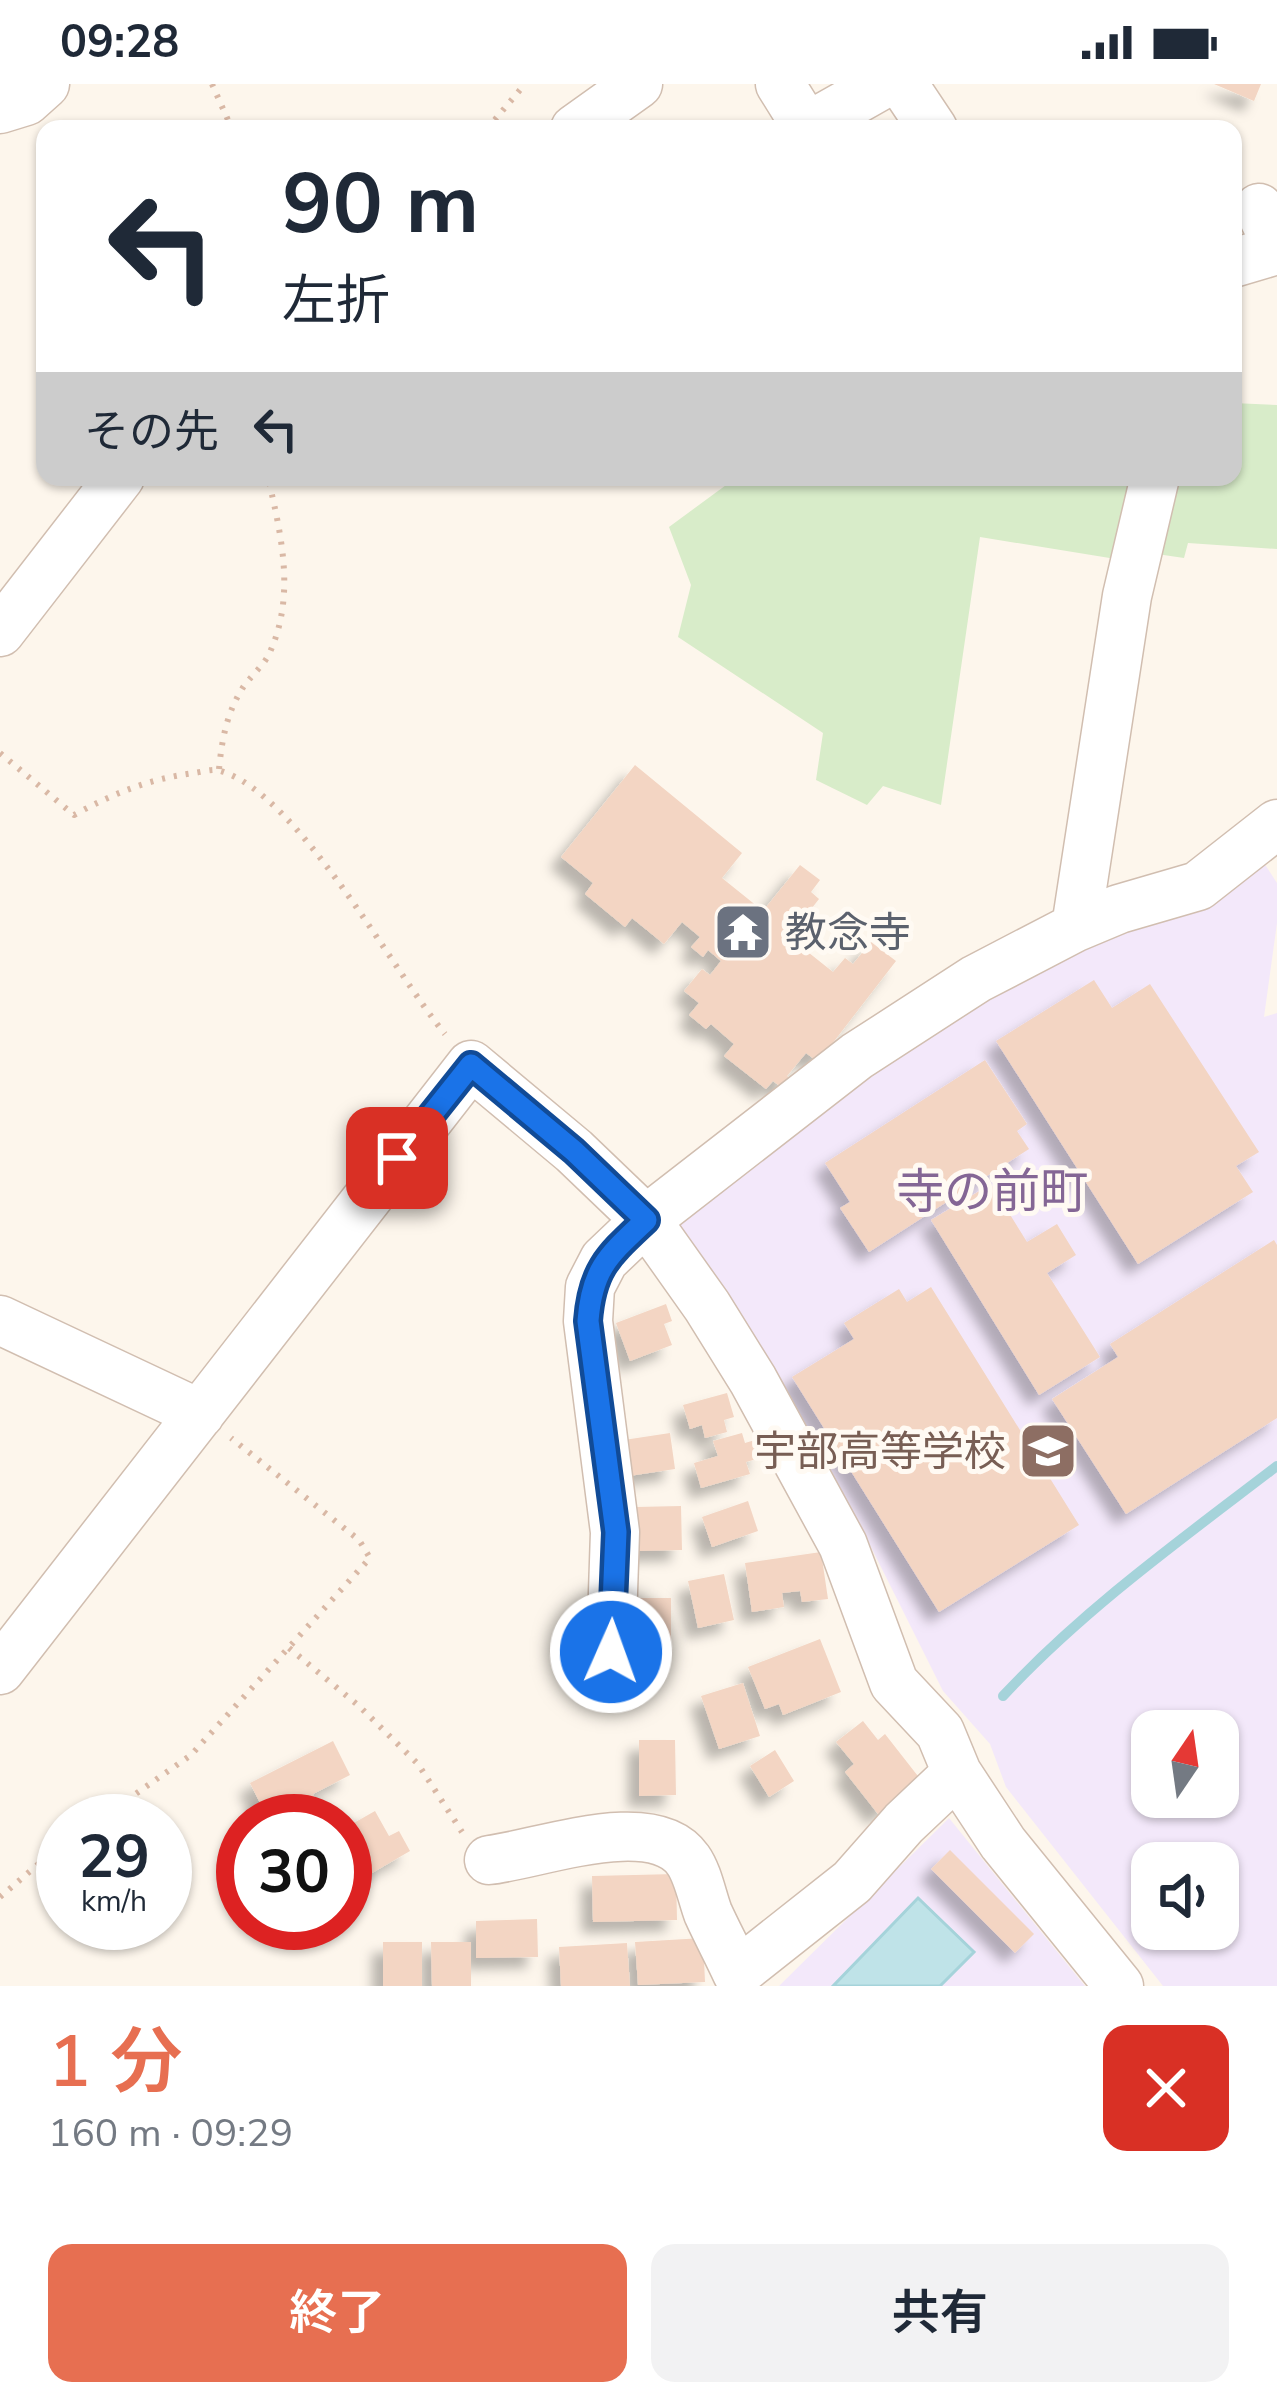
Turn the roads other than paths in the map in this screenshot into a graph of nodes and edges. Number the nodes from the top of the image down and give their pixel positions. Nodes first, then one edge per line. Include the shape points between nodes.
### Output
1 (45, 84) edge
2 (638, 84) edge
3 (780, 84) edge
4 (883, 84) edge
5 (903, 84) edge
6 (0, 109) edge
7 (588, 120) edge
8 (802, 120) edge
9 (821, 120) edge
10 (927, 120) edge
11 (1271, 235) edge
12 (1242, 256) edge
13 (114, 486) edge
14 (1153, 486) edge
15 (0, 632) edge
16 (1277, 824) edge
17 (1076, 928) junction
18 (646, 1220) junction
19 (0, 1320) edge
20 (200, 1414) junction
21 (611, 1652) dead end
22 (0, 1670) edge
23 (957, 1773) junction
24 (489, 1860) road end
25 (728, 1979) edge
26 (1118, 1986) edge

1 - 6 street
2 - 7 street
3 - 8 street
4 - 9 street
5 - 10 street
11 - 12 street
13 - 15 street
14 - 17 street via 1126,596
16 - 17 street via 1198,886
17 - 18 street via 976,979 857,1056
18 - 20 street via 471,1065
18 - 21 street via 604,1260 590,1287 616,1532
18 - 23 street via 753,1380 843,1545 894,1683 940,1732
19 - 20 street
20 - 22 street
23 - 25 street via 852,1882
23 - 26 street
24 - 25 street via 574,1840 666,1843 688,1859

